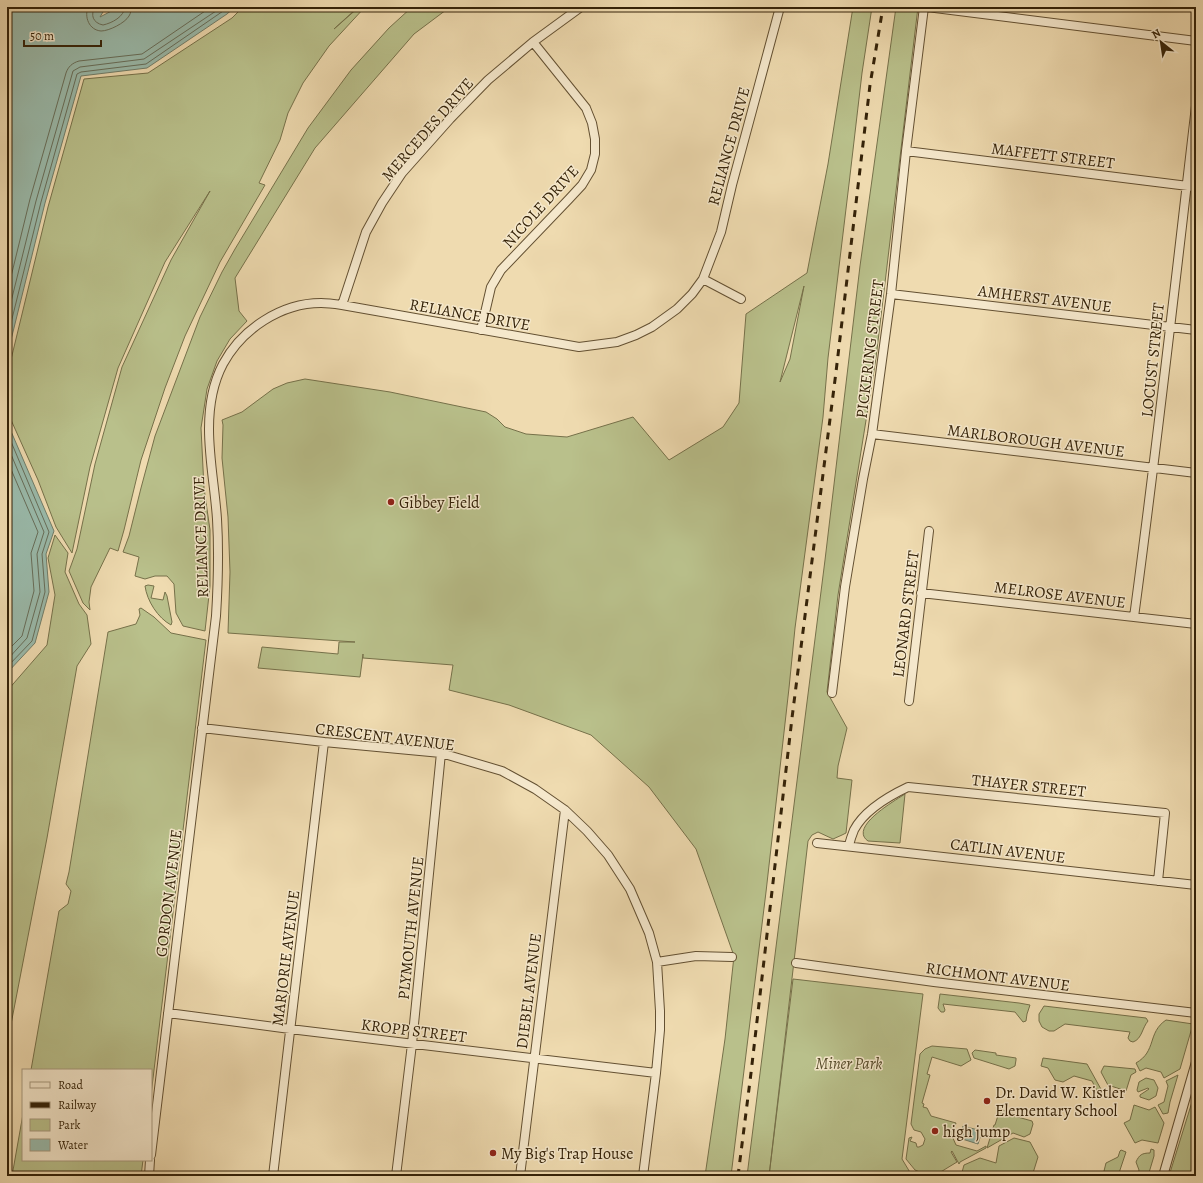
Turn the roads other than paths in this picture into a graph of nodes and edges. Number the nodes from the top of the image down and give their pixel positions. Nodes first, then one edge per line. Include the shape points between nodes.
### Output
1 (581, 7) edge
2 (780, 7) edge
3 (924, 7) edge
4 (927, 7) edge
5 (1196, 41) edge
6 (533, 42) junction
7 (1196, 106) edge
8 (906, 151) junction
9 (1187, 185) junction
10 (1196, 186) edge
11 (703, 279) junction
12 (891, 294) junction
13 (741, 299) dead end
14 (342, 305) junction
15 (1169, 327) junction
16 (481, 330) junction
17 (1196, 330) edge
18 (872, 434) junction
19 (1154, 468) junction
20 (1196, 473) edge
21 (929, 531) dead end
22 (921, 593) junction
23 (1134, 617) junction
24 (1196, 624) edge
25 (215, 635) joint
26 (832, 693) dead end
27 (909, 701) dead end
28 (202, 728) junction
29 (324, 742) junction
30 (441, 753) junction
31 (564, 810) junction
32 (817, 843) dead end
33 (849, 845) junction
34 (1158, 881) junction
35 (1196, 885) edge
36 (732, 957) dead end
37 (657, 962) junction
38 (796, 963) dead end
39 (168, 1013) junction
40 (1196, 1013) edge
41 (290, 1029) junction
42 (412, 1044) junction
43 (533, 1058) junction
44 (1196, 1062) edge
45 (656, 1073) junction
46 (152, 1147) edge
47 (150, 1161) edge
48 (148, 1176) edge
49 (273, 1176) edge
50 (396, 1176) edge
51 (520, 1176) edge
52 (643, 1176) edge
53 (1163, 1176) edge

1 - 6 street, MERCEDES DRIVE
2 - 11 street, RELIANCE DRIVE via 721,232
3 - 8 street, PICKERING STREET
4 - 5 street
6 - 14 street, MERCEDES DRIVE via 488,80 402,173 366,232
6 - 16 street, NICOLE DRIVE via 586,108 592,123 595,154 591,170 582,185 501,270 491,288
7 - 9 street, LOCUST STREET
8 - 9 street, MAFFETT STREET
8 - 12 street, PICKERING STREET
9 - 10 street, MAFFETT STREET
9 - 15 street, LOCUST STREET
11 - 13 street
11 - 16 street, RELIANCE DRIVE via 677,309 652,327 617,342 579,347
12 - 15 street, AMHERST AVENUE
12 - 18 street, PICKERING STREET
14 - 16 street, RELIANCE DRIVE
14 - 25 street, RELIANCE DRIVE via 300,305 267,318 242,339 223,364 218,376 209,428 217,518 218,583
15 - 17 street, AMHERST AVENUE
15 - 19 street, LOCUST STREET
18 - 19 street, MARLBOROUGH AVENUE
18 - 26 street, PICKERING STREET via 845,587
19 - 20 street, MARLBOROUGH AVENUE
19 - 23 street, LOCUST STREET
21 - 22 street, LEONARD STREET
22 - 23 street, MELROSE AVENUE
22 - 27 street, LEONARD STREET
23 - 24 street, MELROSE AVENUE
25 - 28 street, GORDON AVENUE
28 - 29 street, CRESCENT AVENUE
28 - 39 street, GORDON AVENUE
29 - 30 street, CRESCENT AVENUE
29 - 41 street, MARJORIE AVENUE
30 - 31 street, CRESCENT AVENUE via 502,771 535,789
30 - 42 street, PLYMOUTH AVENUE
31 - 37 street, CRESCENT AVENUE via 608,855 630,889 649,933
31 - 43 street, DIEBEL AVENUE
32 - 33 street, CATLIN AVENUE
33 - 34 street, CATLIN AVENUE
33 - 34 street, THAYER STREET via 854,830 867,814 883,801 908,787 1165,813
34 - 35 street, CATLIN AVENUE
36 - 37 street via 696,956
37 - 45 street, CRESCENT AVENUE via 660,1030
38 - 40 street, RICHMONT AVENUE
39 - 41 street, KROPP STREET
39 - 46 street, GORDON AVENUE
41 - 42 street, KROPP STREET
41 - 49 street, MARJORIE AVENUE
42 - 43 street, KROPP STREET
42 - 50 street, PLYMOUTH AVENUE
43 - 45 street, KROPP STREET
43 - 51 street, DIEBEL AVENUE
44 - 53 street
45 - 52 street, CRESCENT AVENUE
47 - 48 street

